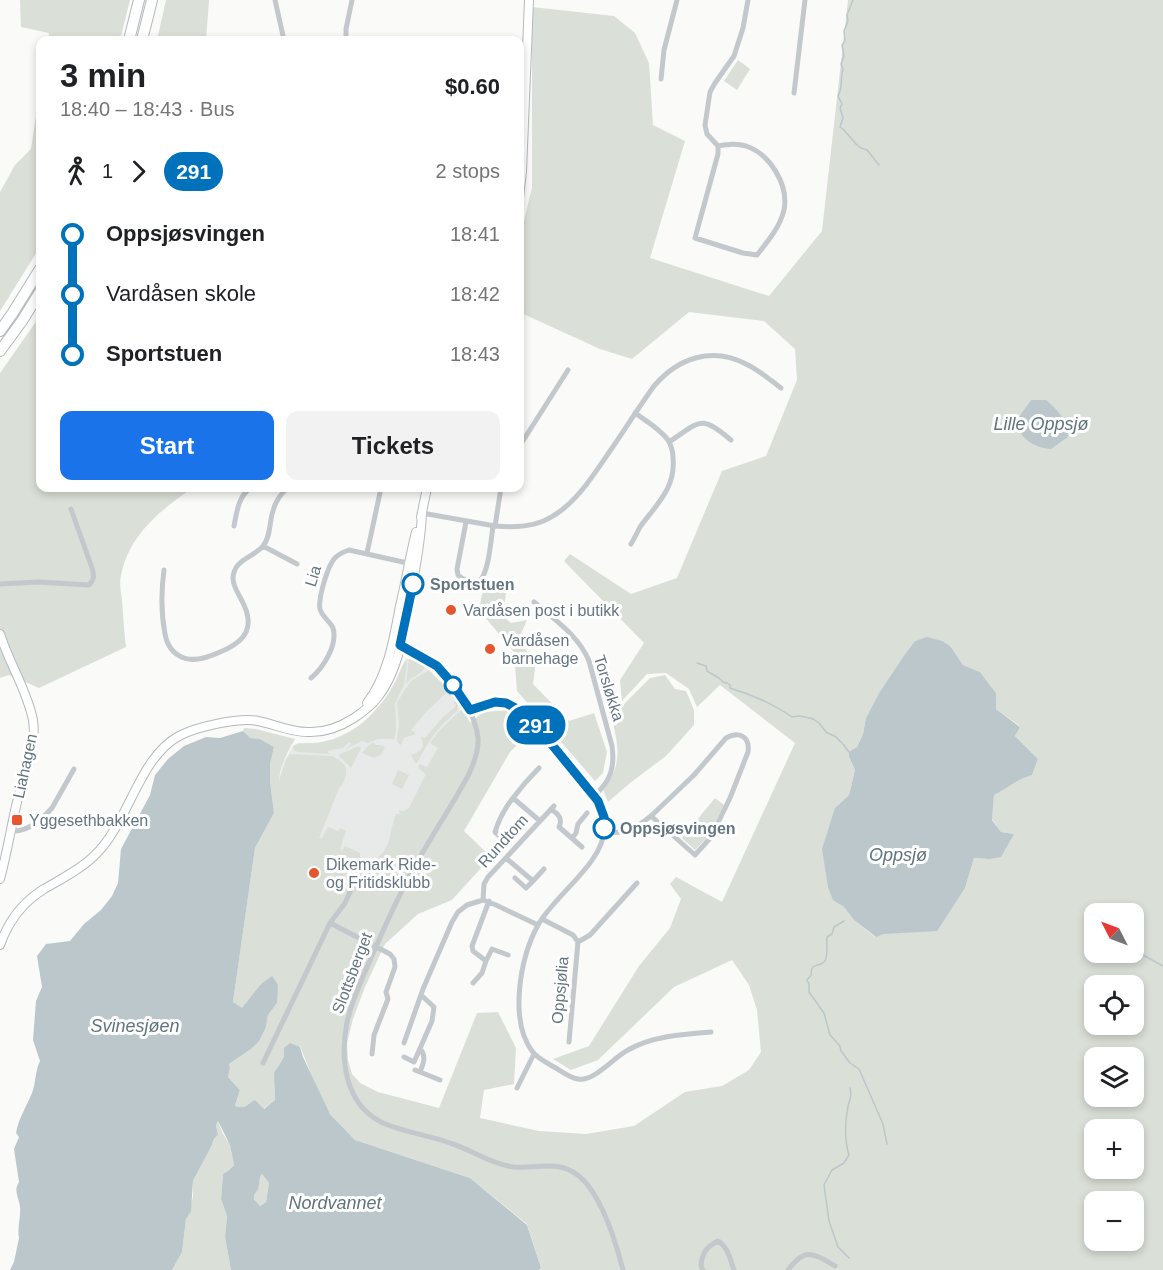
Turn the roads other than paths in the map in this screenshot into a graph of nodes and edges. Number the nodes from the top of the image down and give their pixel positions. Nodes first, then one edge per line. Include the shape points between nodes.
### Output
1 (139, 0) edge
2 (152, 0) edge
3 (275, 0) edge
4 (352, 0) edge
5 (529, 0) edge
6 (676, 0) edge
7 (748, 0) edge
8 (805, 0) edge
9 (130, 36) edge
10 (143, 36) edge
11 (283, 36) edge
12 (346, 36) edge
13 (661, 79) dead end
14 (794, 93) dead end
15 (524, 102) edge
16 (718, 146) junction
17 (36, 275) edge
18 (36, 298) edge
19 (0, 330) edge
20 (0, 351) edge
21 (568, 370) dead end
22 (781, 388) dead end
23 (635, 414) junction
24 (524, 439) edge
25 (731, 440) dead end
26 (669, 442) junction
27 (245, 492) edge
28 (284, 492) edge
29 (380, 492) edge
30 (426, 492) edge
31 (500, 492) edge
32 (71, 509) dead end
33 (422, 513) junction
34 (466, 522) junction
35 (234, 526) dead end
36 (494, 526) junction
37 (631, 544) dead end
38 (263, 546) junction
39 (367, 553) junction
40 (297, 564) dead end
41 (412, 564) junction
42 (164, 570) dead end
43 (0, 584) edge
44 (534, 602) dead end
45 (0, 633) edge
46 (396, 644) junction
47 (311, 678) dead end
48 (470, 710) junction
49 (539, 768) dead end
50 (74, 769) dead end
51 (594, 796) junction
52 (513, 798) junction
53 (587, 813) dead end
54 (651, 816) junction
55 (540, 821) junction
56 (11, 831) junction
57 (604, 832) junction
58 (572, 838) junction
59 (503, 839) dead end
60 (509, 844) dead end
61 (582, 847) dead end
62 (514, 849) junction
63 (506, 858) junction
64 (357, 868) dead end
65 (544, 869) dead end
66 (521, 871) junction
67 (0, 879) edge
68 (533, 881) junction
69 (637, 884) dead end
70 (486, 901) junction
71 (542, 919) junction
72 (330, 924) junction
73 (538, 925) junction
74 (578, 942) junction
75 (0, 945) edge
76 (376, 947) junction
77 (508, 955) dead end
78 (486, 961) junction
79 (473, 983) dead end
80 (421, 995) junction
81 (711, 1032) dead end
82 (569, 1042) dead end
83 (404, 1043) dead end
84 (420, 1049) junction
85 (372, 1054) dead end
86 (534, 1054) junction
87 (404, 1058) dead end
88 (262, 1063) dead end
89 (440, 1080) dead end
90 (517, 1088) dead end
91 (835, 1266) dead end
92 (623, 1270) edge
93 (703, 1270) edge
94 (734, 1270) edge
95 (788, 1270) edge

1 - 9 highway
2 - 10 highway
3 - 11 street
4 - 12 street
5 - 15 main road
6 - 13 street
7 - 16 street via 734,57 710,92 705,125 707,134
8 - 14 street
16 - 16 street via 695,238 757,255 779,224 784,209 782,185 758,152 745,146
17 - 19 highway
18 - 20 highway
21 - 24 street
22 - 23 street via 735,359 716,355 696,357 663,375
23 - 26 street via 657,428
23 - 36 street via 573,501 533,525
25 - 26 street via 711,424 703,423
26 - 37 street via 674,459 672,479
27 - 35 street
28 - 38 street via 272,511
29 - 39 street
30 - 33 main road
31 - 36 street
32 - 43 street via 92,568 92,582
33 - 34 street
33 - 41 main road
34 - 36 street
34 - 36 street via 458,575 479,582 486,569
38 - 40 street
38 - 42 street via 237,566 233,578 248,613 246,633 225,650 194,660 180,657 166,641 161,592
39 - 41 street, Lia
39 - 47 street, Lia via 340,553 329,568 320,607 332,625 334,639 327,658
41 - 46 main road
44 - 51 street, Torsløkka via 577,642 589,662 614,759 609,778
45 - 56 main road, Liahagen via 30,706 34,730
46 - 48 street, Slottsberget via 437,666
46 - 75 main road via 376,688 358,715 343,725 300,732 243,720 189,732 172,740 154,758 102,848 81,868 31,898 15,916
48 - 51 street via 495,702 517,708
48 - 76 street, Slottsberget via 478,741 475,759 413,869
49 - 52 street
50 - 56 street, Liahagen via 48,813 27,829
51 - 57 street via 604,817
52 - 55 street
52 - 59 street via 495,832
53 - 58 street
54 - 54 street via 726,738 733,734 746,739 748,752 730,798 711,837 695,855
54 - 57 street via 633,830
55 - 58 street, Rundtom via 553,807 561,820 559,827
55 - 62 street, Rundtom
56 - 67 main road, Liahagen
57 - 71 street via 596,855
58 - 61 street
60 - 62 street
62 - 63 street, Rundtom
63 - 66 street
63 - 70 street, Rundtom via 484,884
64 - 72 street via 345,903
65 - 68 street
66 - 68 street
66 - 68 street via 512,880 526,888
69 - 74 street, Oppsjølia via 591,935
70 - 73 street
70 - 78 street, Rundtom via 472,946
70 - 80 street via 467,905 458,912
71 - 73 street
71 - 74 street, Oppsjølia via 573,935
72 - 76 street
72 - 88 street
73 - 86 street via 522,971 519,1012 522,1032
74 - 82 street, Oppsjølia
76 - 85 street via 390,954 395,967
76 - 92 street, Slottsberget via 352,1004 344,1043 347,1078 361,1107 383,1122 454,1144 497,1164 550,1165 579,1176 601,1208
77 - 78 street via 489,948
78 - 79 street
80 - 83 street
80 - 84 street via 434,1007
81 - 86 street via 641,1043 596,1074 579,1080
84 - 87 street via 414,1062
84 - 89 street via 424,1059 418,1071
86 - 90 street
91 - 95 street via 807,1254 796,1259
93 - 94 street via 700,1266 704,1252 718,1241

